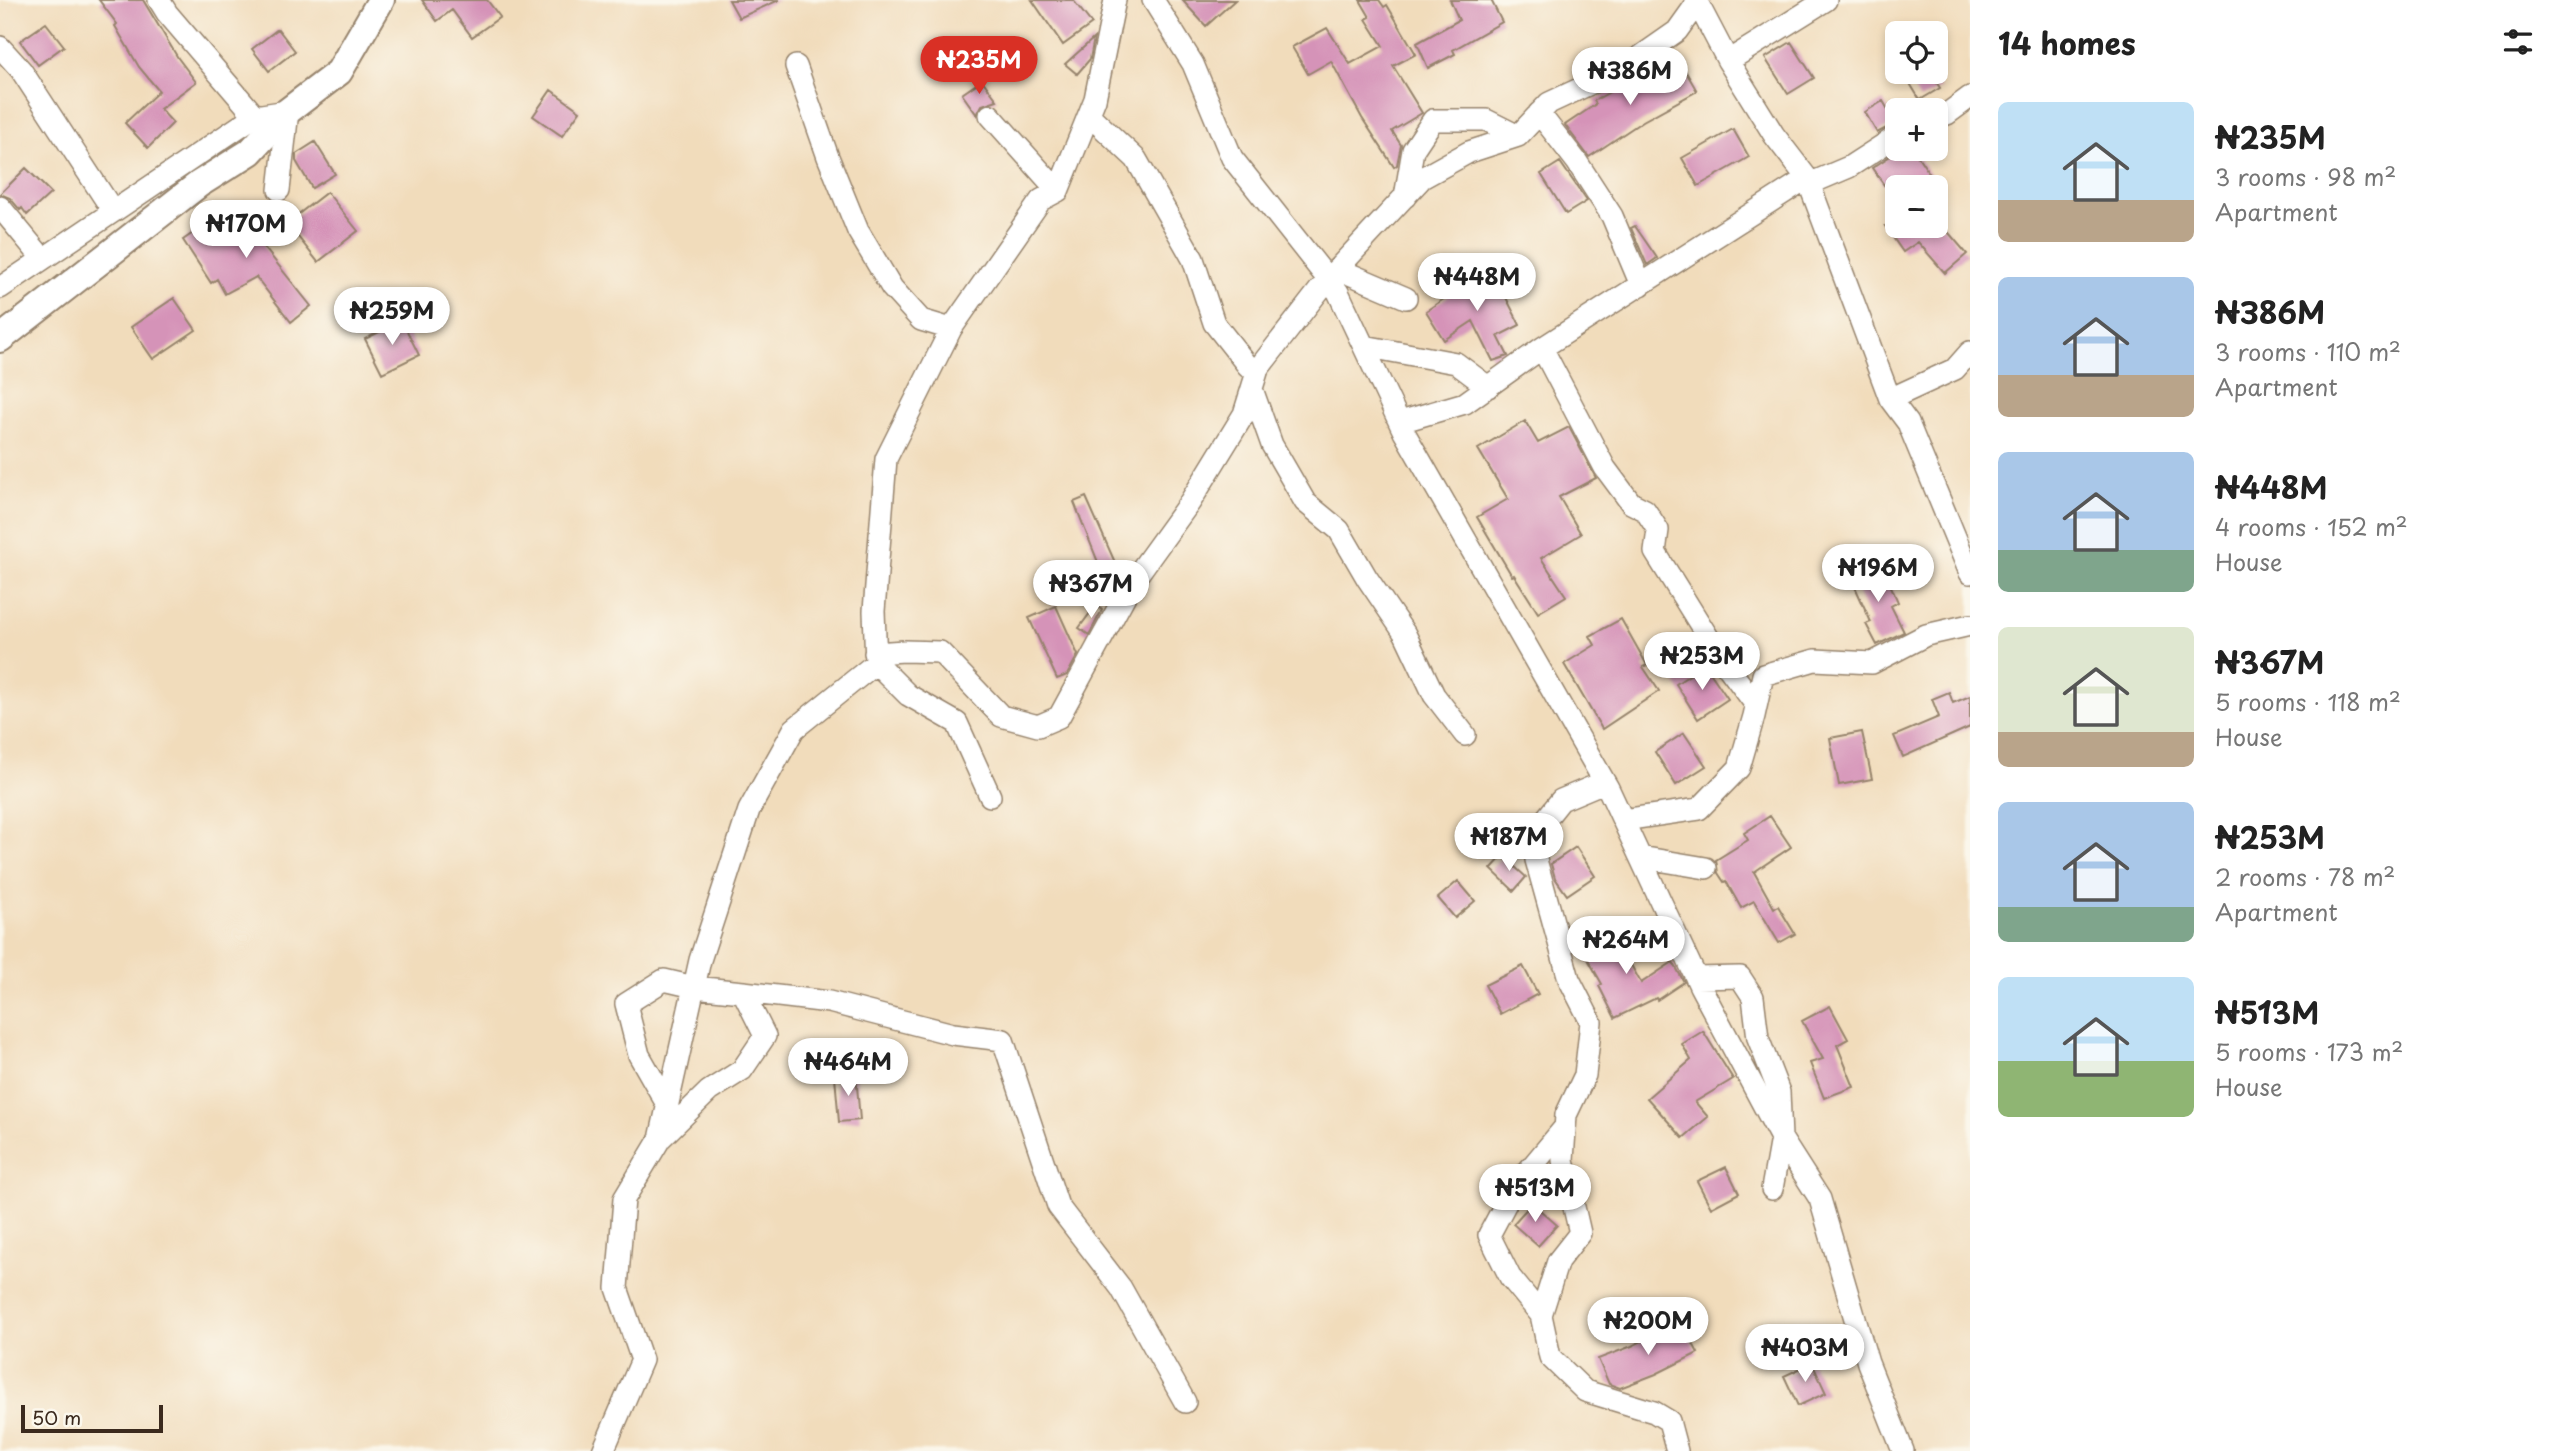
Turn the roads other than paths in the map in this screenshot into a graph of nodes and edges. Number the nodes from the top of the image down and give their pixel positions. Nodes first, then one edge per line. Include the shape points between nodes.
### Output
1 (159, 0) edge
2 (381, 0) edge
3 (1115, 0) edge
4 (1153, 0) edge
5 (1826, 0) edge
6 (1696, 2) edge
7 (0, 47) edge
8 (1728, 61) junction
9 (796, 65) dead end
10 (1970, 97) edge
11 (288, 111) junction
12 (1539, 113) junction
13 (1948, 113) edge
14 (990, 115) dead end
15 (1089, 115) junction
16 (255, 116) junction
17 (1518, 136) junction
18 (1885, 144) edge
19 (1808, 181) junction
20 (279, 190) dead end
21 (1058, 191) junction
22 (1405, 198) junction
23 (0, 207) edge
24 (113, 211) junction
25 (43, 259) junction
26 (1333, 274) junction
27 (1641, 285) junction
28 (0, 288) edge
29 (1406, 298) dead end
30 (951, 329) junction
31 (0, 340) edge
32 (1364, 346) junction
33 (1542, 348) junction
34 (1970, 352) edge
35 (1255, 379) junction
36 (1488, 387) junction
37 (1890, 399) junction
38 (1400, 422) junction
39 (1970, 573) edge
40 (1970, 626) edge
41 (876, 658) junction
42 (1756, 705) junction
43 (1465, 735) dead end
44 (1604, 782) junction
45 (990, 796) dead end
46 (1623, 820) junction
47 (1640, 857) junction
48 (1706, 868) dead end
49 (1696, 978) junction
50 (694, 987) junction
51 (743, 992) junction
52 (668, 1106) junction
53 (1565, 1126) junction
54 (1781, 1138) junction
55 (660, 1139) junction
56 (1772, 1189) dead end
57 (1541, 1315) junction
58 (1185, 1402) dead end
59 (603, 1451) edge
60 (1677, 1451) edge
61 (1903, 1451) edge

1 - 16 street
2 - 11 street via 339,72
3 - 15 street
4 - 26 street via 1193,64 1232,158
5 - 8 street
6 - 8 street
6 - 12 street via 1677,31 1624,68 1549,103
7 - 24 street via 21,71
8 - 19 street
9 - 30 street via 858,232 892,288 921,320
10 - 13 street
11 - 16 street
11 - 20 street
11 - 31 street via 250,152 199,184
12 - 17 street
12 - 27 street via 1612,216
14 - 21 street
15 - 21 street
15 - 35 street via 1136,159 1193,259 1214,323
16 - 24 street
17 - 22 street via 1469,152 1422,178
17 - 22 street via 1486,120 1433,120 1413,149
18 - 19 street via 1849,167
19 - 27 street
19 - 37 street
21 - 30 street via 1041,200
22 - 26 street
23 - 25 street
24 - 25 street
25 - 28 street
26 - 29 street
26 - 32 street
26 - 35 street
27 - 33 street
30 - 41 street via 886,459 874,611
32 - 36 street via 1456,363
32 - 38 street
33 - 36 street
33 - 42 street via 1605,468 1631,503 1645,509 1658,530 1654,552
34 - 37 street via 1955,369
35 - 41 street via 1244,414 1133,581 1059,717 1038,726 1001,716 940,652 904,651
35 - 43 street via 1272,446 1305,502 1339,530 1405,634 1434,695
36 - 38 street via 1465,403
37 - 39 street via 1908,423
38 - 44 street
40 - 42 street via 1926,635 1872,663 1815,660 1763,675
41 - 45 street via 908,695 957,723
41 - 50 street via 794,729 749,810
42 - 46 street via 1739,768 1699,809
44 - 46 street
44 - 53 street via 1561,800 1537,830 1536,860 1569,979 1591,1022 1585,1075
46 - 47 street
47 - 48 street
47 - 49 street
49 - 54 street
49 - 54 street via 1740,977 1753,997 1758,1038 1779,1092
50 - 51 street
50 - 52 street
50 - 52 street via 664,980 626,1004 639,1055
51 - 55 street via 765,1036 742,1070 709,1091
51 - 58 street via 829,1002 953,1034 1003,1040 1058,1206 1121,1288
52 - 55 street
53 - 57 street via 1563,1160 1580,1233 1558,1261
53 - 57 street via 1514,1188 1489,1235 1510,1277
54 - 56 street
54 - 61 street via 1820,1199 1868,1363
55 - 59 street via 624,1199 617,1288 642,1360
57 - 60 street via 1550,1357 1585,1391 1669,1421

